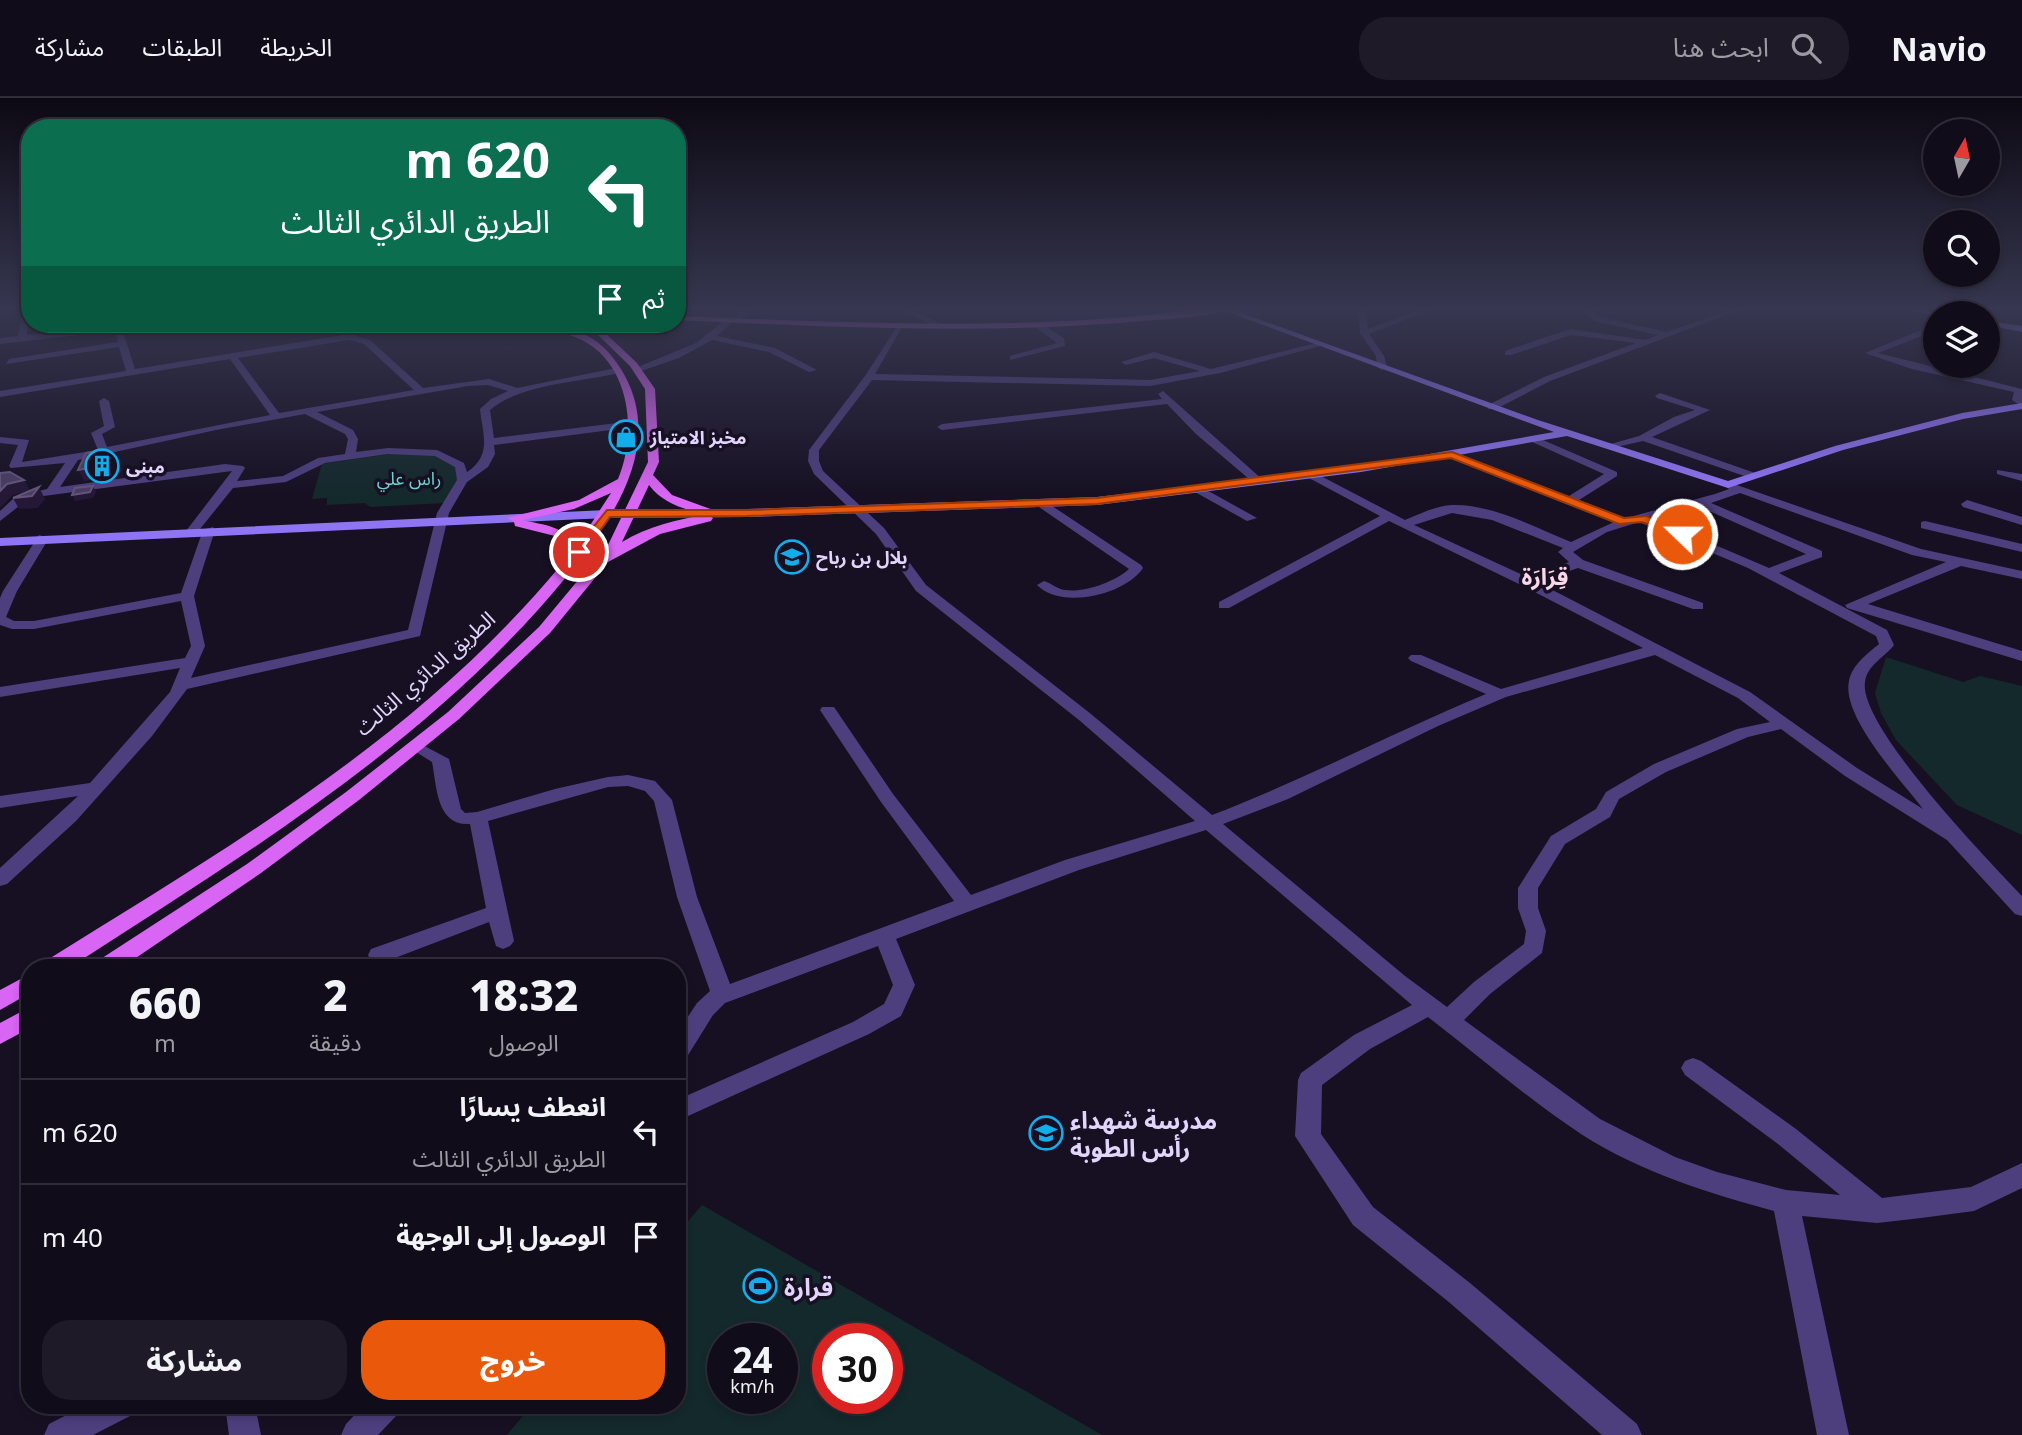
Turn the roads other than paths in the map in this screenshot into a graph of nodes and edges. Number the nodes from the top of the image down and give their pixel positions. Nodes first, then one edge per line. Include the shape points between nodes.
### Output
1 (30, 370) edge
2 (141, 370) edge
3 (243, 370) edge
4 (397, 370) edge
5 (639, 370) edge
6 (872, 370) edge
7 (1205, 370) edge
8 (1217, 370) edge
9 (1391, 370) edge
10 (1571, 370) edge
11 (1927, 370) edge
12 (617, 371) joint
13 (131, 372) joint
14 (1210, 372) junction
15 (869, 377) junction
16 (27, 381) junction
17 (1150, 383) junction
18 (420, 390) junction
19 (517, 391) junction
20 (0, 394) edge
21 (1660, 396) dead end
22 (104, 401) dead end
23 (1170, 401) junction
24 (2022, 405) edge
25 (1492, 407) junction
26 (306, 411) junction
27 (276, 416) junction
28 (634, 424) junction
29 (942, 427) dead end
30 (1567, 433) junction
31 (1643, 438) junction
32 (0, 440) edge
33 (1536, 440) junction
34 (489, 442) junction
35 (1612, 447) junction
36 (104, 452) junction
37 (655, 452) junction
38 (633, 454) junction
39 (350, 455) junction
40 (1452, 455) junction
41 (74, 458) junction
42 (15, 466) junction
43 (2, 469) edge
44 (2001, 472) dead end
45 (1313, 475) junction
46 (1754, 476) junction
47 (650, 478) junction
48 (2022, 478) edge
49 (625, 479) junction
50 (463, 480) junction
51 (1259, 482) junction
52 (229, 485) junction
53 (1734, 487) junction
54 (1199, 490) junction
55 (50, 492) junction
56 (1569, 501) junction
57 (1701, 503) junction
58 (1043, 504) junction
59 (1967, 504) dead end
60 (857, 509) junction
61 (708, 514) junction
62 (1390, 516) junction
63 (0, 517) edge
64 (604, 517) junction
65 (631, 517) junction
66 (1251, 519) dead end
67 (1643, 519) junction
68 (510, 520) junction
69 (1623, 521) junction
70 (2022, 521) edge
71 (440, 522) junction
72 (1405, 524) junction
73 (1925, 524) dead end
74 (201, 531) junction
75 (43, 538) junction
76 (0, 542) edge
77 (1572, 547) junction
78 (2022, 548) edge
79 (2022, 560) edge
80 (1578, 563) junction
81 (1956, 563) junction
82 (568, 568) junction
83 (596, 569) junction
84 (1997, 571) junction
85 (1768, 573) junction
86 (2022, 575) edge
87 (1526, 582) junction
88 (1044, 585) dead end
89 (187, 596) junction
90 (1855, 604) junction
91 (1224, 605) dead end
92 (1698, 606) dead end
93 (1839, 610) junction
94 (0, 614) edge
95 (0, 620) edge
96 (1654, 650) junction
97 (2022, 656) edge
98 (1416, 659) dead end
99 (189, 662) junction
100 (183, 685) junction
101 (0, 692) edge
102 (1500, 695) junction
103 (828, 710) dead end
104 (1786, 723) junction
105 (417, 747) junction
106 (96, 788) junction
107 (0, 802) edge
108 (478, 818) junction
109 (1212, 822) junction
110 (1954, 836) junction
111 (0, 879) edge
112 (967, 904) junction
113 (2022, 909) edge
114 (496, 912) junction
115 (884, 936) junction
116 (503, 941) dead end
117 (379, 955) dead end
118 (66, 959) edge
119 (117, 959) edge
120 (21, 988) edge
121 (722, 993) junction
122 (0, 1001) edge
123 (1440, 1013) junction
124 (21, 1022) edge
125 (0, 1035) edge
126 (686, 1039) edge
127 (1693, 1068) dead end
128 (686, 1107) edge
129 (2022, 1175) edge
130 (1786, 1202) junction
131 (1877, 1211) junction
132 (101, 1414) edge
133 (242, 1414) edge
134 (377, 1414) edge
135 (60, 1435) edge
136 (245, 1435) edge
137 (357, 1435) edge
138 (1626, 1435) edge
139 (1833, 1435) edge

1 - 16 street
2 - 13 street
3 - 27 street
4 - 18 street
5 - 37 main road via 650,390 657,429
6 - 15 street
7 - 14 street
8 - 14 street
9 - 25 street
10 - 25 street
11 - 24 street via 2019,391 2017,400
12 - 19 street
12 - 28 main road, الطريق الدائري الثالث via 629,388
13 - 16 street
14 - 17 street
15 - 17 street
15 - 60 street via 812,455 821,477
16 - 20 street
17 - 23 street
18 - 19 street via 484,381
18 - 26 street
19 - 34 street via 485,409
21 - 31 street via 1705,410
22 - 36 street via 110,427 96,433
23 - 29 street
23 - 51 street
24 - 46 street via 1839,448
25 - 30 street
26 - 27 street
26 - 39 street via 349,432 353,439
27 - 36 street
28 - 34 street
28 - 38 main road, الطريق الدائري الثالث
30 - 33 street
30 - 35 street
31 - 35 street
31 - 46 street
32 - 42 street via 25,442
33 - 40 street
33 - 56 street via 1613,474
34 - 50 street via 487,461
35 - 53 street
36 - 41 street
37 - 38 main road
37 - 47 main road
38 - 49 main road, الطريق الدائري الثالث
39 - 50 street via 440,453 460,466
39 - 52 street via 313,463 293,477
40 - 45 street
40 - 56 street
41 - 42 street
41 - 55 street
42 - 43 street
44 - 48 street
45 - 51 street
45 - 62 street
46 - 53 street
47 - 61 main road via 654,487 674,502
47 - 65 main road
49 - 64 main road, الطريق الدائري الثالث
49 - 68 main road via 573,507
50 - 71 street
51 - 54 street
52 - 55 street via 239,468
52 - 74 street
53 - 57 street
53 - 81 street
54 - 58 street
54 - 66 street
55 - 63 street via 22,498
56 - 69 street
57 - 67 street
57 - 85 street via 1817,554
58 - 60 street
58 - 88 street via 1136,568 1129,577 1080,594 1063,594
59 - 70 street
60 - 61 street
60 - 109 street via 880,531 921,589
61 - 65 street
61 - 83 main road via 644,534
62 - 72 street
62 - 91 street
64 - 65 street
64 - 68 street
64 - 82 main road, الطريق الدائري الثالث
65 - 83 main road
67 - 69 street
67 - 85 street
68 - 71 street
68 - 82 main road via 559,533 567,544
69 - 77 street
71 - 74 street
71 - 100 street via 416,629 410,635
72 - 77 street via 1446,510 1462,510
72 - 87 street
73 - 78 street
74 - 75 street
74 - 89 street
75 - 76 street
75 - 94 street
77 - 80 street via 1565,554
79 - 84 street
80 - 87 street
80 - 92 street
81 - 84 street
81 - 90 street
82 - 118 main road, الطريق الدائري الثالث via 490,652 376,750 257,835
83 - 105 main road via 521,654
84 - 86 street
85 - 93 street
87 - 96 street
89 - 95 street via 34,625
89 - 99 street via 198,641
90 - 93 street
90 - 97 street
93 - 110 street via 1874,627 1887,639 1887,645 1860,666 1859,703 1884,747
96 - 102 street
96 - 104 street via 1744,695
98 - 102 street
99 - 100 street
99 - 101 street
100 - 106 street
102 - 109 street via 1432,722 1282,795
103 - 112 street
104 - 110 street via 1851,772
104 - 123 street via 1743,733 1660,768 1612,796 1603,813 1558,840 1528,888 1528,908 1536,931 1534,947 1482,988
105 - 108 street via 440,759 454,814 461,819
105 - 119 main road via 296,838
106 - 107 street
106 - 111 street
108 - 114 street
108 - 121 street via 610,781 649,786 663,800 687,897
109 - 112 street via 1072,865
109 - 123 street via 1397,982
110 - 113 street
112 - 115 street
114 - 116 street
114 - 117 street
115 - 121 street
115 - 128 street via 904,985 893,1010
120 - 122 main road
121 - 126 street
123 - 130 street via 1591,1127 1679,1170
123 - 138 street via 1362,1042 1310,1080 1308,1136 1363,1216
124 - 125 main road
127 - 131 street via 1783,1130
129 - 131 street via 1974,1199
130 - 131 street
130 - 139 street
132 - 135 street
133 - 136 street
134 - 137 street

